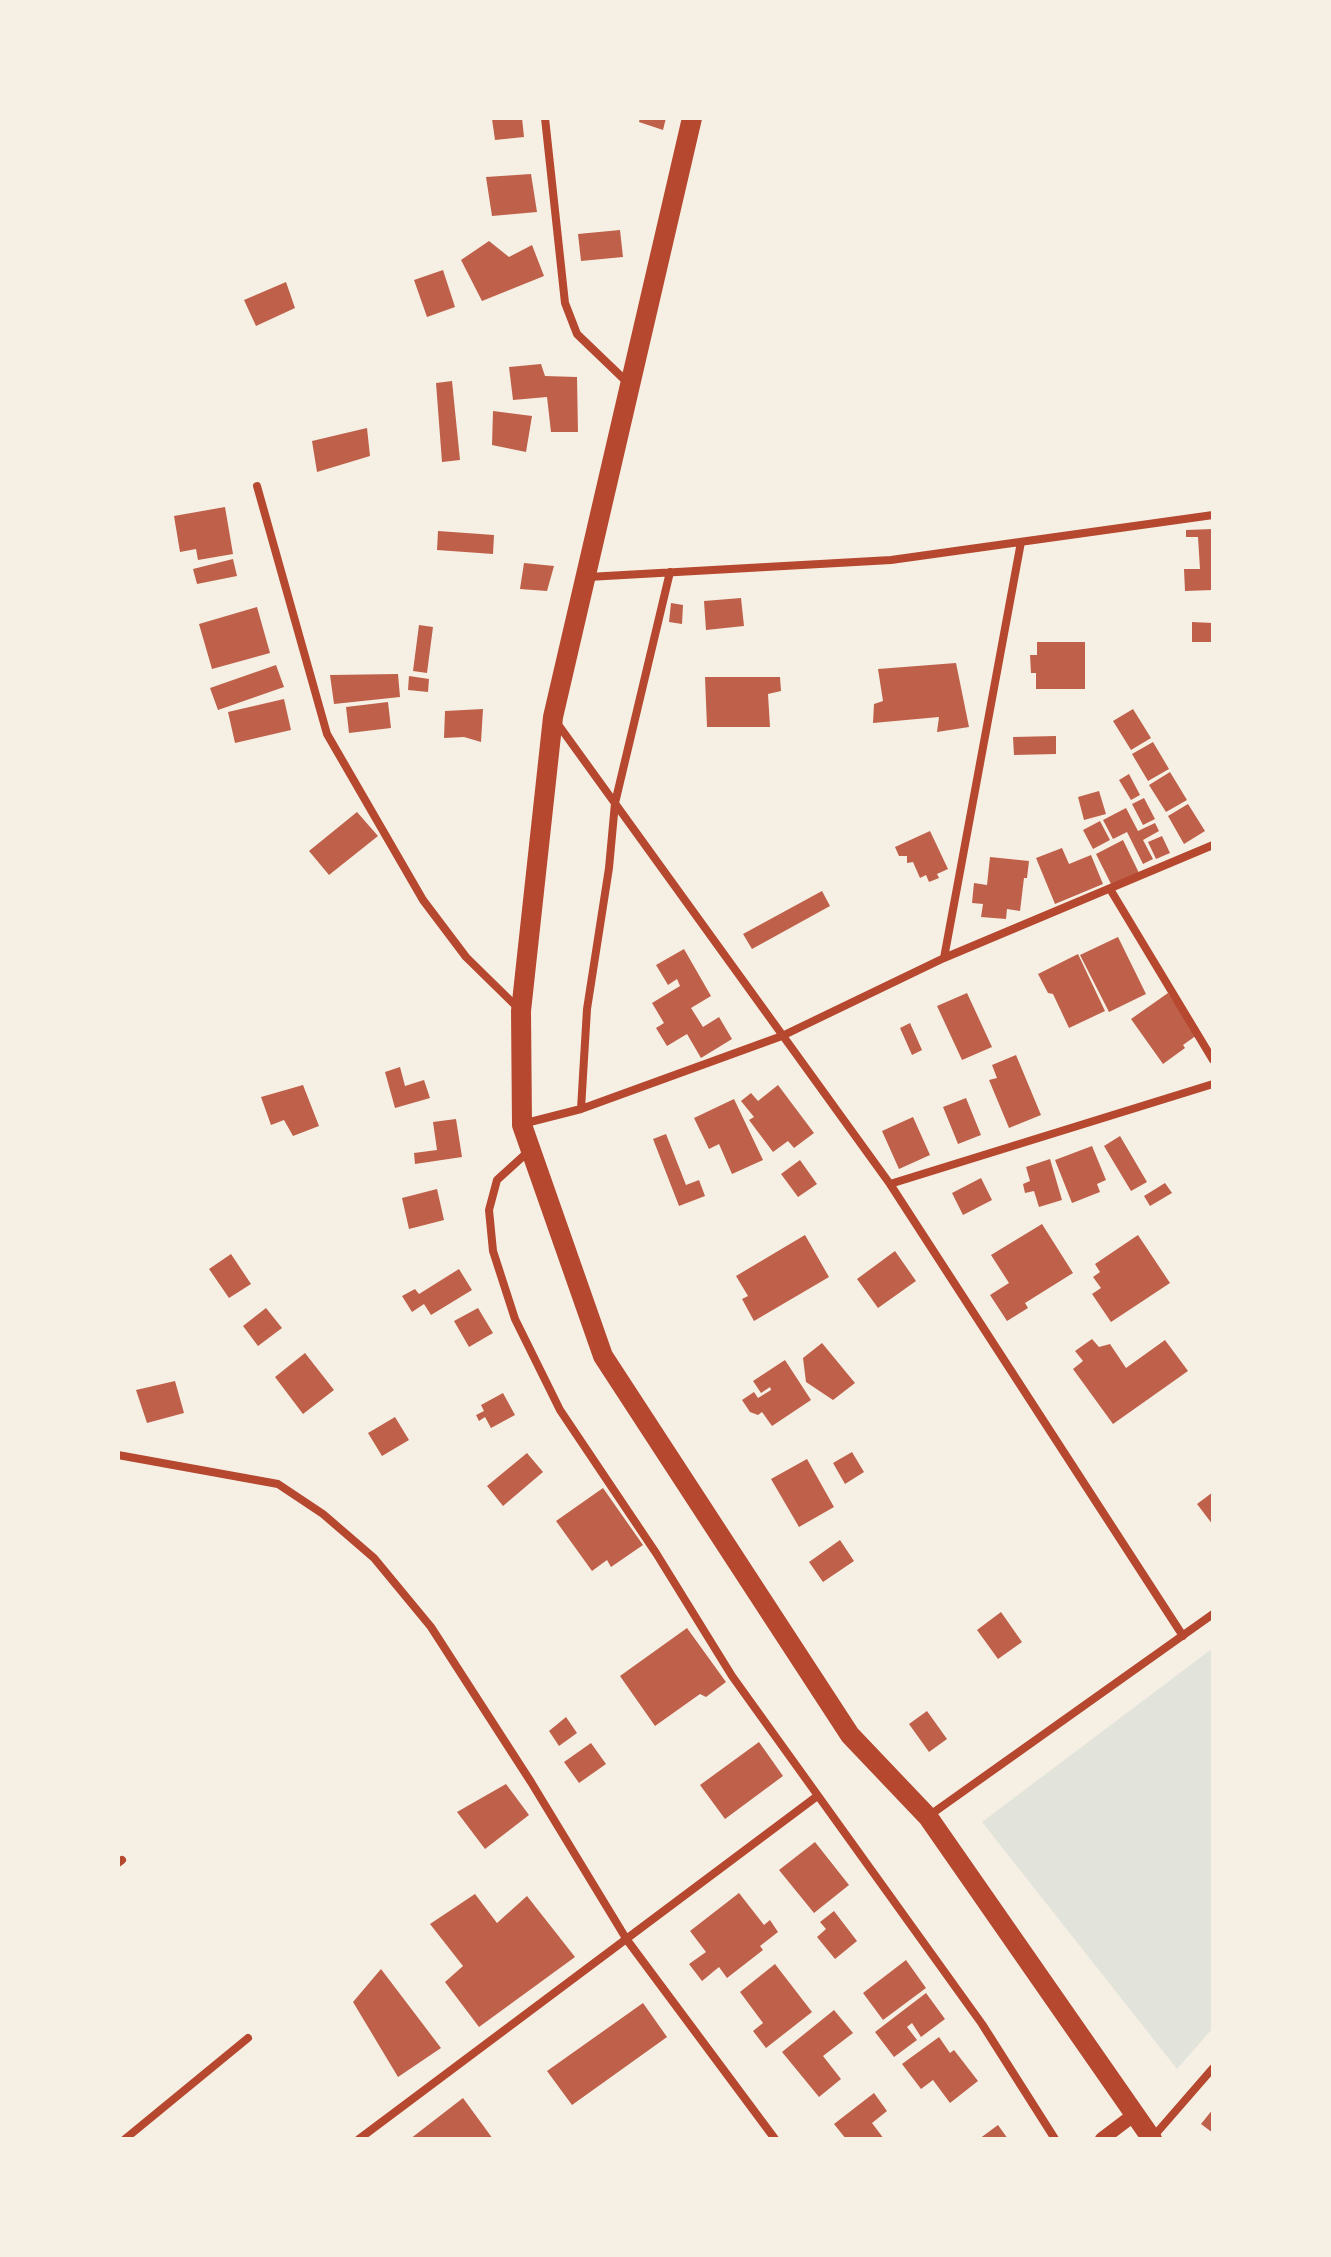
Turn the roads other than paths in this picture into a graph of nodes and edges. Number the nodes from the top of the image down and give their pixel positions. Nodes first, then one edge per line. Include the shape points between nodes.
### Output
1 (545, 118) edge
2 (692, 118) edge
3 (632, 386) junction
4 (257, 486) dead end
5 (1213, 515) edge
6 (1021, 542) junction
7 (670, 572) junction
8 (587, 577) junction
9 (553, 717) junction
10 (615, 803) junction
11 (1213, 845) edge
12 (1110, 889) junction
13 (944, 958) junction
14 (521, 1011) junction
15 (782, 1036) junction
16 (1213, 1060) edge
17 (1213, 1084) edge
18 (581, 1109) junction
19 (522, 1125) junction
20 (531, 1149) junction
21 (890, 1184) junction
22 (118, 1455) edge
23 (1213, 1614) edge
24 (1183, 1636) junction
25 (816, 1797) junction
26 (928, 1817) junction
27 (627, 1940) junction
28 (248, 2038) dead end
29 (1213, 2068) edge
30 (1135, 2114) junction
31 (125, 2139) edge
32 (359, 2139) edge
33 (775, 2139) edge
34 (1055, 2139) edge
35 (1102, 2139) edge
36 (1152, 2139) edge

1 - 3 street via 565,303 577,334
2 - 3 main road
3 - 8 main road
4 - 14 street via 327,734 423,900 466,957
5 - 6 street
6 - 7 street via 891,560
6 - 13 street
7 - 8 street
7 - 10 street
8 - 9 main road
9 - 10 street
9 - 14 main road
10 - 15 street
10 - 18 street via 587,1009
11 - 12 street
12 - 13 street
12 - 16 street
13 - 15 street
14 - 19 main road
15 - 18 street
15 - 21 street
17 - 21 street
18 - 19 street
19 - 20 main road
20 - 25 street via 497,1180 489,1210 493,1251 515,1319 560,1410
20 - 26 main road via 603,1356 850,1735
21 - 24 street
22 - 27 street via 278,1484 374,1558 431,1627
23 - 24 street
24 - 26 street
25 - 27 street
25 - 34 street via 982,2024
26 - 30 main road
27 - 32 street
27 - 33 street
28 - 31 street
29 - 36 street
30 - 35 street
30 - 36 main road

